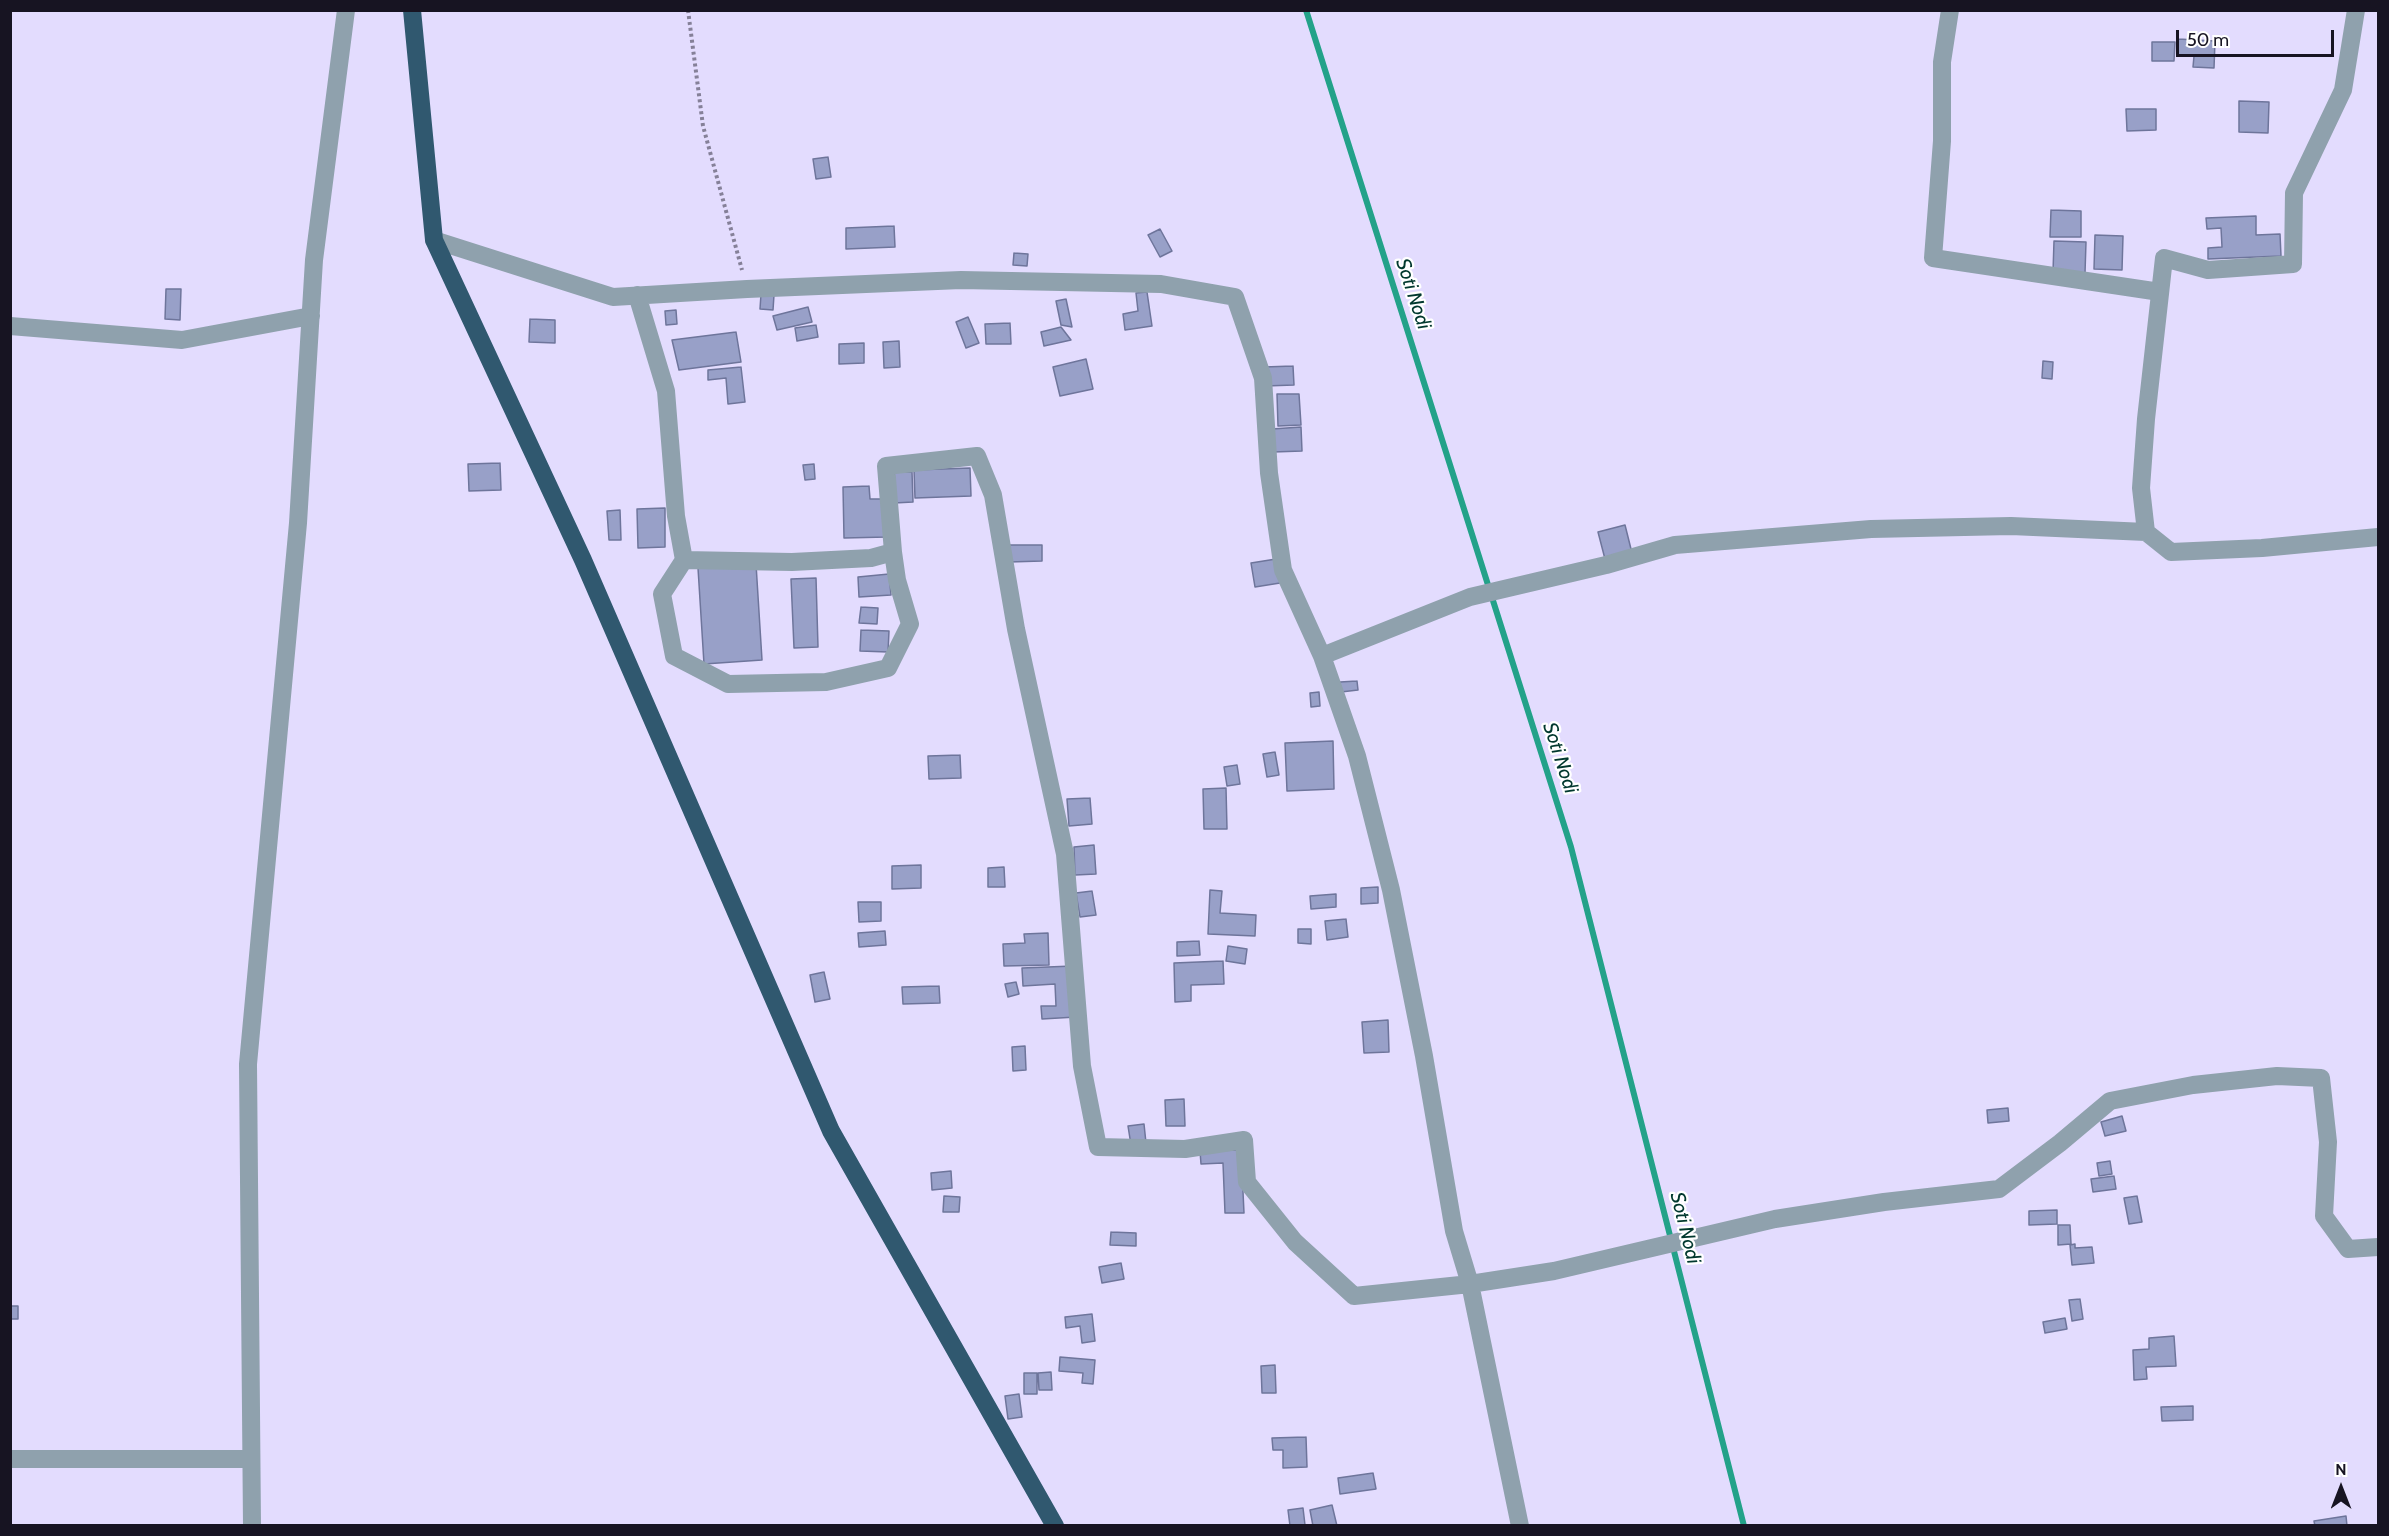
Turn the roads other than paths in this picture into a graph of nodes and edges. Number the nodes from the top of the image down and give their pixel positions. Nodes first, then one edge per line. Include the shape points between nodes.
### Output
1 (346, 10) edge
2 (412, 10) edge
3 (1950, 10) edge
4 (2356, 10) edge
5 (434, 240) junction
6 (2160, 292) junction
7 (637, 296) junction
8 (311, 316) junction
9 (10, 326) edge
10 (2146, 532) junction
11 (2379, 537) edge
12 (893, 552) junction
13 (684, 560) junction
14 (1322, 656) junction
15 (2379, 1247) edge
16 (1470, 1284) junction
17 (10, 1459) edge
18 (251, 1459) junction
19 (252, 1526) edge
20 (1055, 1526) edge
21 (1520, 1526) edge

1 - 8 street via 314,260
2 - 5 highway
3 - 6 street via 1942,62 1942,141 1933,258
4 - 6 street via 2343,90 2294,193 2293,264 2208,270 2164,258
5 - 7 street via 613,297
5 - 20 highway via 583,560 831,1131
6 - 10 street via 2141,488
7 - 13 street via 666,391 676,516
7 - 14 street via 961,280 1161,284 1235,297 1263,378 1269,473 1283,570
8 - 9 street via 182,340
8 - 18 street via 298,523 248,1064
10 - 11 street via 2171,552
10 - 14 street via 2011,526 1871,529 1675,545 1470,597
12 - 13 street via 871,558 792,562
12 - 13 street via 910,624 888,668 826,682 728,684 674,656 662,594
12 - 16 street via 886,466 978,456 993,495 1016,629 1065,854 1082,1066 1098,1147 1185,1149 1244,1140 1247,1182 1294,1242 1354,1296
14 - 16 street via 1357,756 1391,890 1455,1231
15 - 16 street via 2348,1249 2324,1216 2328,1142 2321,1078 2277,1076 2193,1085 2110,1101 1999,1189 1775,1219 1554,1271
16 - 21 street
17 - 18 street
18 - 19 street

